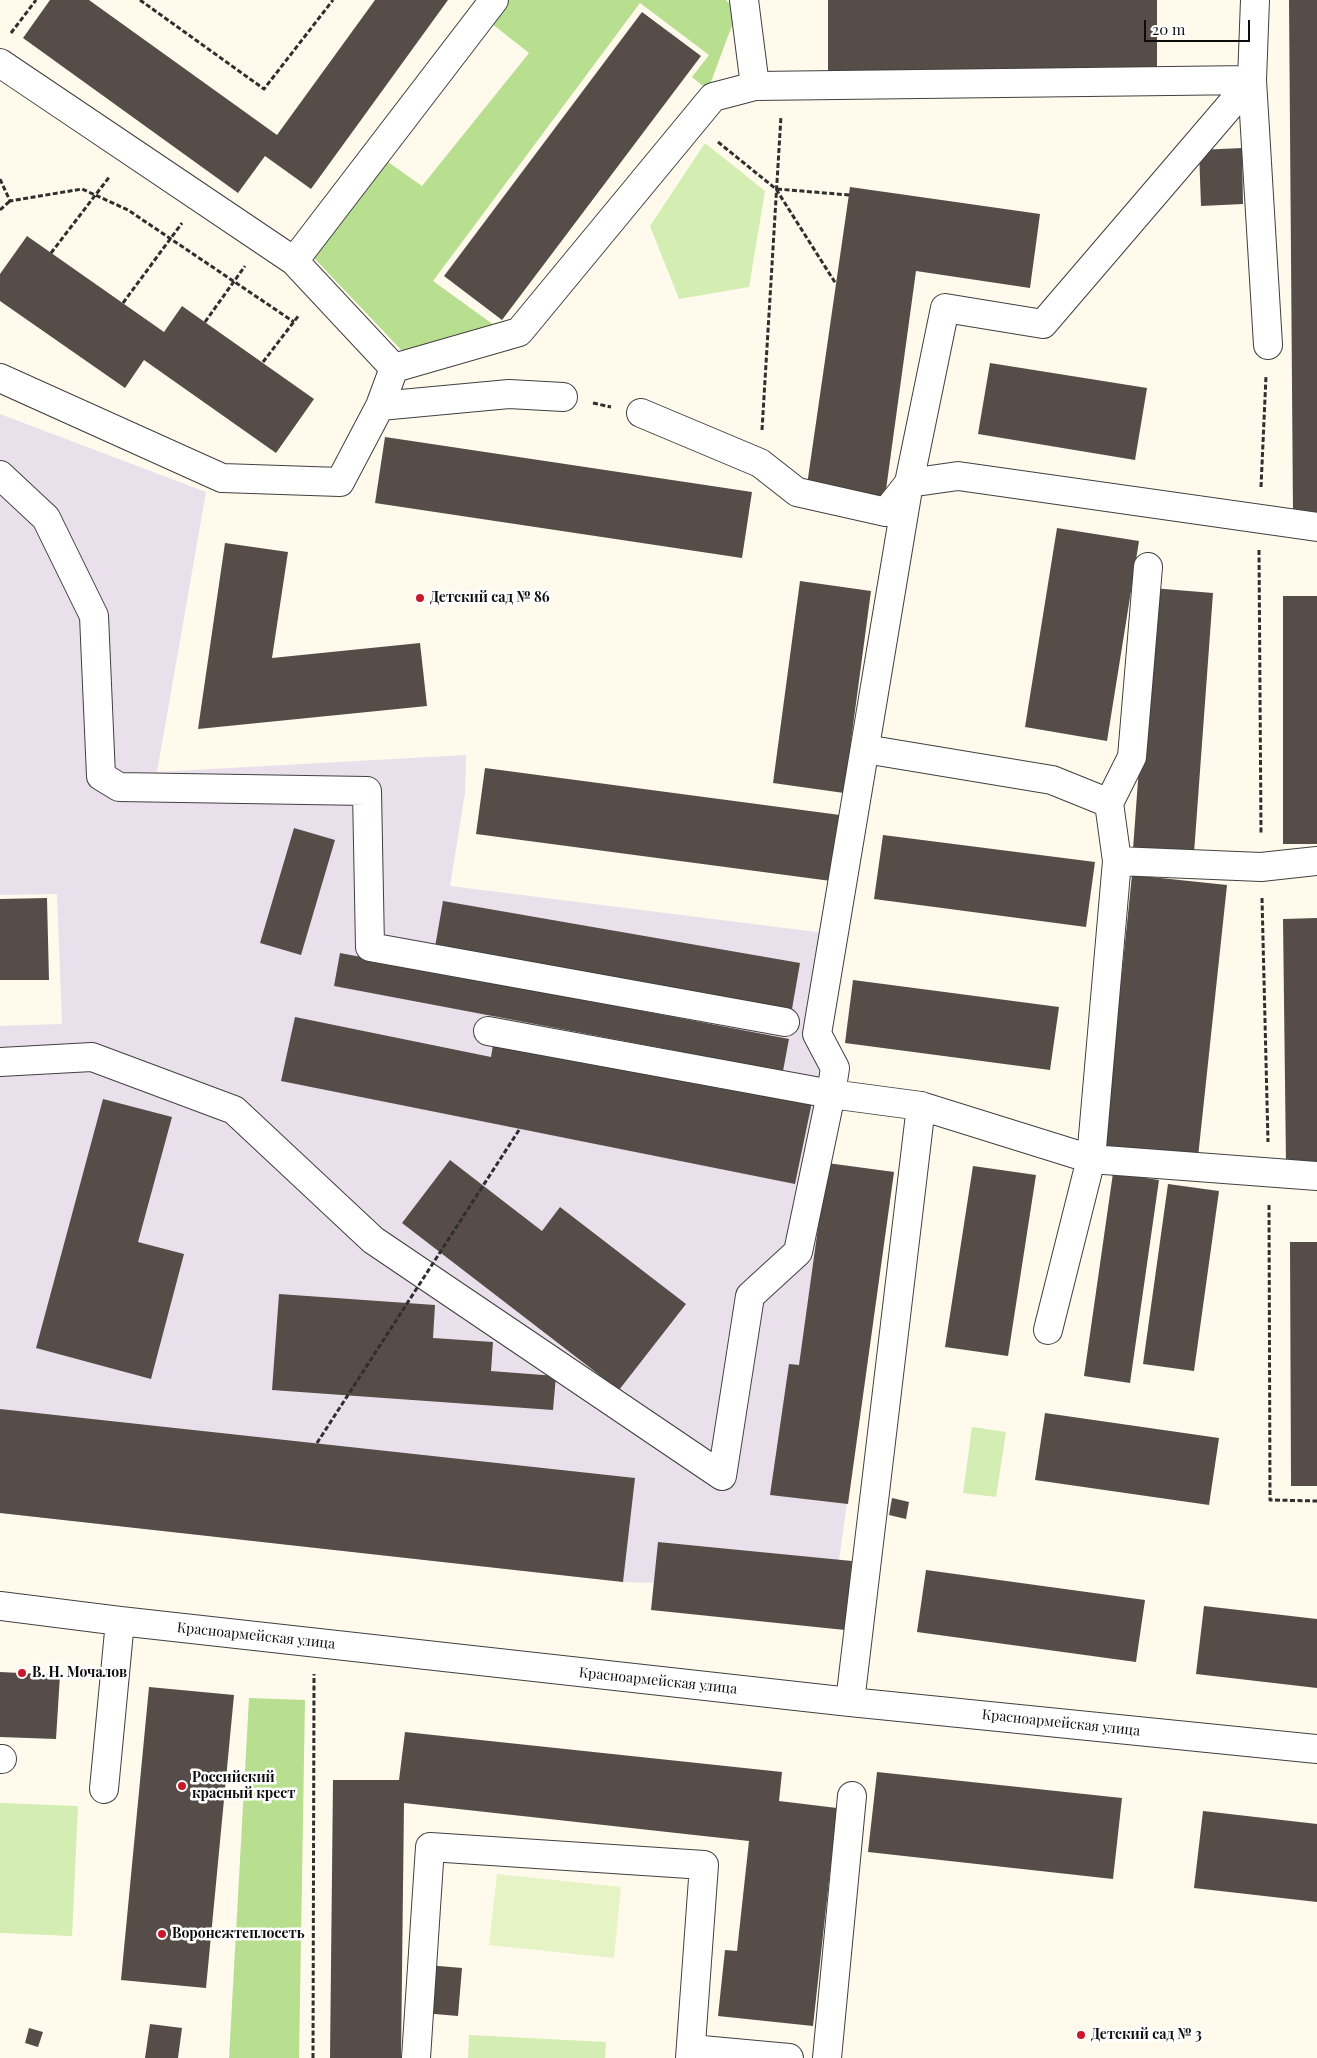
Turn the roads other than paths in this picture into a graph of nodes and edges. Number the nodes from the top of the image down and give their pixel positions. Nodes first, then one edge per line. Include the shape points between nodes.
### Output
1 (494, 0) edge
2 (744, 0) edge
3 (1255, 0) edge
4 (0, 63) edge
5 (1252, 80) junction
6 (755, 86) junction
7 (294, 261) junction
8 (1268, 345) road end
9 (394, 368) junction
10 (0, 378) edge
11 (563, 397) road end
12 (380, 406) junction
13 (641, 413) road end
14 (0, 475) edge
15 (909, 483) junction
16 (1317, 527) edge
17 (1148, 567) dead end
18 (865, 749) junction
19 (1109, 803) junction
20 (1317, 860) edge
21 (1117, 861) junction
22 (785, 1022) dead end
23 (488, 1031) dead end
24 (0, 1062) edge
25 (831, 1094) junction
26 (921, 1106) junction
27 (1091, 1159) junction
28 (1317, 1176) edge
29 (1048, 1330) dead end
30 (0, 1606) edge
31 (120, 1621) junction
32 (850, 1702) junction
33 (1317, 1749) edge
34 (104, 1789) dead end
35 (852, 1796) dead end
36 (691, 2054) edge
37 (416, 2058) edge
38 (789, 2058) edge
39 (827, 2058) edge

1 - 7 street
2 - 6 street
3 - 5 street
4 - 7 street
5 - 6 street
5 - 8 street
5 - 15 street via 1043,324 945,308
6 - 9 street via 712,97 519,332
7 - 9 street
9 - 12 street
10 - 12 street via 222,478 340,482
11 - 12 street via 509,394
13 - 15 street via 760,463 797,492 886,512
14 - 22 street via 46,518 94,616 102,776 119,787 367,791 370,947
15 - 16 street via 958,476
15 - 18 street
17 - 19 street via 1132,757
18 - 19 street via 1052,780
18 - 25 street via 817,1034 835,1068
19 - 21 street
20 - 21 street via 1261,867
21 - 27 street
23 - 25 street
24 - 25 street via 92,1057 234,1110 373,1240 722,1476 750,1296 798,1252
25 - 26 street
26 - 27 street
26 - 32 street
27 - 28 street
27 - 29 street
30 - 31 street, Красноармейская улица
31 - 32 street, Красноармейская улица
31 - 34 street
32 - 33 street, Красноармейская улица
35 - 39 street
36 - 37 street via 704,1865 430,1847
36 - 38 street

